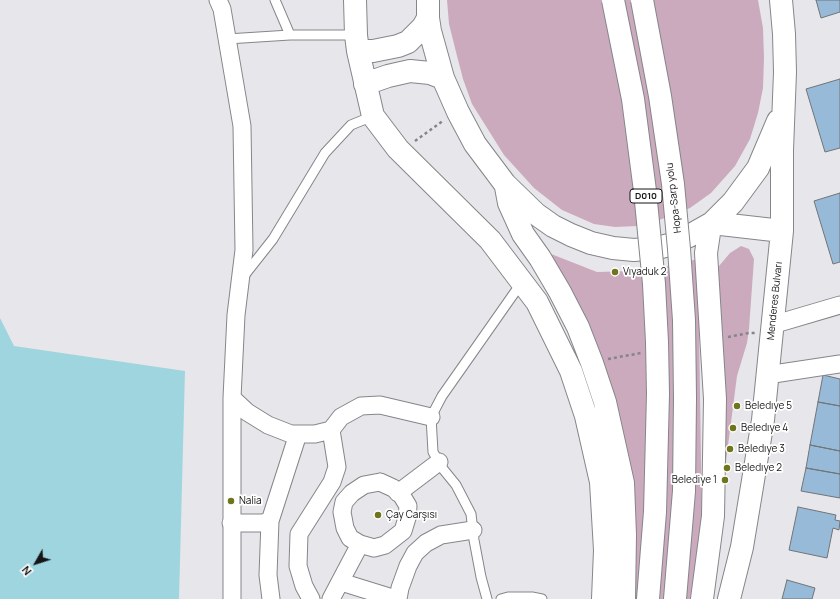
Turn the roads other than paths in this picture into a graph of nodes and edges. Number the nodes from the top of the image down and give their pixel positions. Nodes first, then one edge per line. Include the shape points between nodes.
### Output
1 (218, 0) edge
2 (275, 0) edge
3 (355, 0) edge
4 (613, 0) edge
5 (642, 0) edge
6 (782, 0) edge
7 (428, 9) edge
8 (290, 35) junction
9 (227, 39) junction
10 (357, 43) junction
11 (443, 78) junction
12 (365, 84) junction
13 (784, 107) junction
14 (373, 116) junction
15 (505, 184) junction
16 (712, 223) junction
17 (782, 231) junction
18 (240, 281) junction
19 (522, 282) junction
20 (840, 305) edge
21 (772, 325) junction
22 (840, 364) edge
23 (768, 375) junction
24 (232, 398) junction
25 (431, 417) junction
26 (331, 430) junction
27 (298, 434) junction
28 (439, 462) junction
29 (398, 493) junction
30 (270, 521) junction
31 (231, 523) junction
32 (473, 530) junction
33 (360, 544) junction
34 (341, 582) junction
35 (232, 599) edge
36 (271, 599) edge
37 (312, 599) edge
38 (332, 599) edge
39 (397, 599) edge
40 (487, 599) edge
41 (501, 599) edge
42 (542, 599) edge
43 (603, 599) edge
44 (624, 599) edge
45 (648, 599) edge
46 (675, 599) edge
47 (702, 599) edge
48 (729, 599) edge

1 - 9 street
2 - 8 lane
3 - 10 main road
4 - 45 main road, D010, bridge via 633,99 654,284 658,394 655,512
5 - 46 main road, Hopa-Sarp yolu, bridge via 673,184 683,304 684,491
6 - 13 main road, Menderes Bulvarı
7 - 10 main road via 423,27 403,44 373,51
7 - 11 main road via 434,50
8 - 9 lane
8 - 10 lane
9 - 18 street via 242,126 244,250
10 - 12 main road
11 - 12 main road via 430,73 410,71
11 - 15 main road via 475,144
12 - 14 main road
13 - 16 main road via 758,168 733,202
13 - 17 main road, Menderes Bulvarı
14 - 18 lane via 352,125 325,153 273,239
14 - 19 main road via 398,149 490,240
15 - 16 main road via 536,214 553,226 578,238 613,248 657,248 689,236
15 - 44 main road via 509,203 520,230 557,286 578,327 605,402 623,483
16 - 17 main road
16 - 47 main road via 706,253 715,399 713,516
17 - 21 main road, Menderes Bulvarı
18 - 24 street
19 - 25 lane via 442,396
19 - 43 main road via 537,302 571,371 586,416 601,482 605,550
20 - 21 street
21 - 23 main road, Menderes Bulvarı
22 - 23 street
23 - 48 main road, Menderes Bulvarı via 744,532
24 - 27 street via 247,412 268,425 291,434
24 - 31 street
25 - 26 street via 380,405 361,406 341,417
25 - 28 lane via 433,452
26 - 27 street via 315,434
26 - 37 street via 337,467 332,482 299,534 298,566 304,586
27 - 30 street
28 - 29 street
28 - 32 lane via 456,485 468,508
29 - 33 street via 408,506 403,531 385,545 374,548
29 - 33 street via 380,482 364,485 344,502 342,512 345,528 350,538
30 - 31 street
30 - 36 street via 268,575
31 - 35 street
32 - 39 street via 441,535 426,543 415,553 408,566
32 - 40 lane
33 - 34 street
34 - 38 street
34 - 39 street
41 - 42 lane

